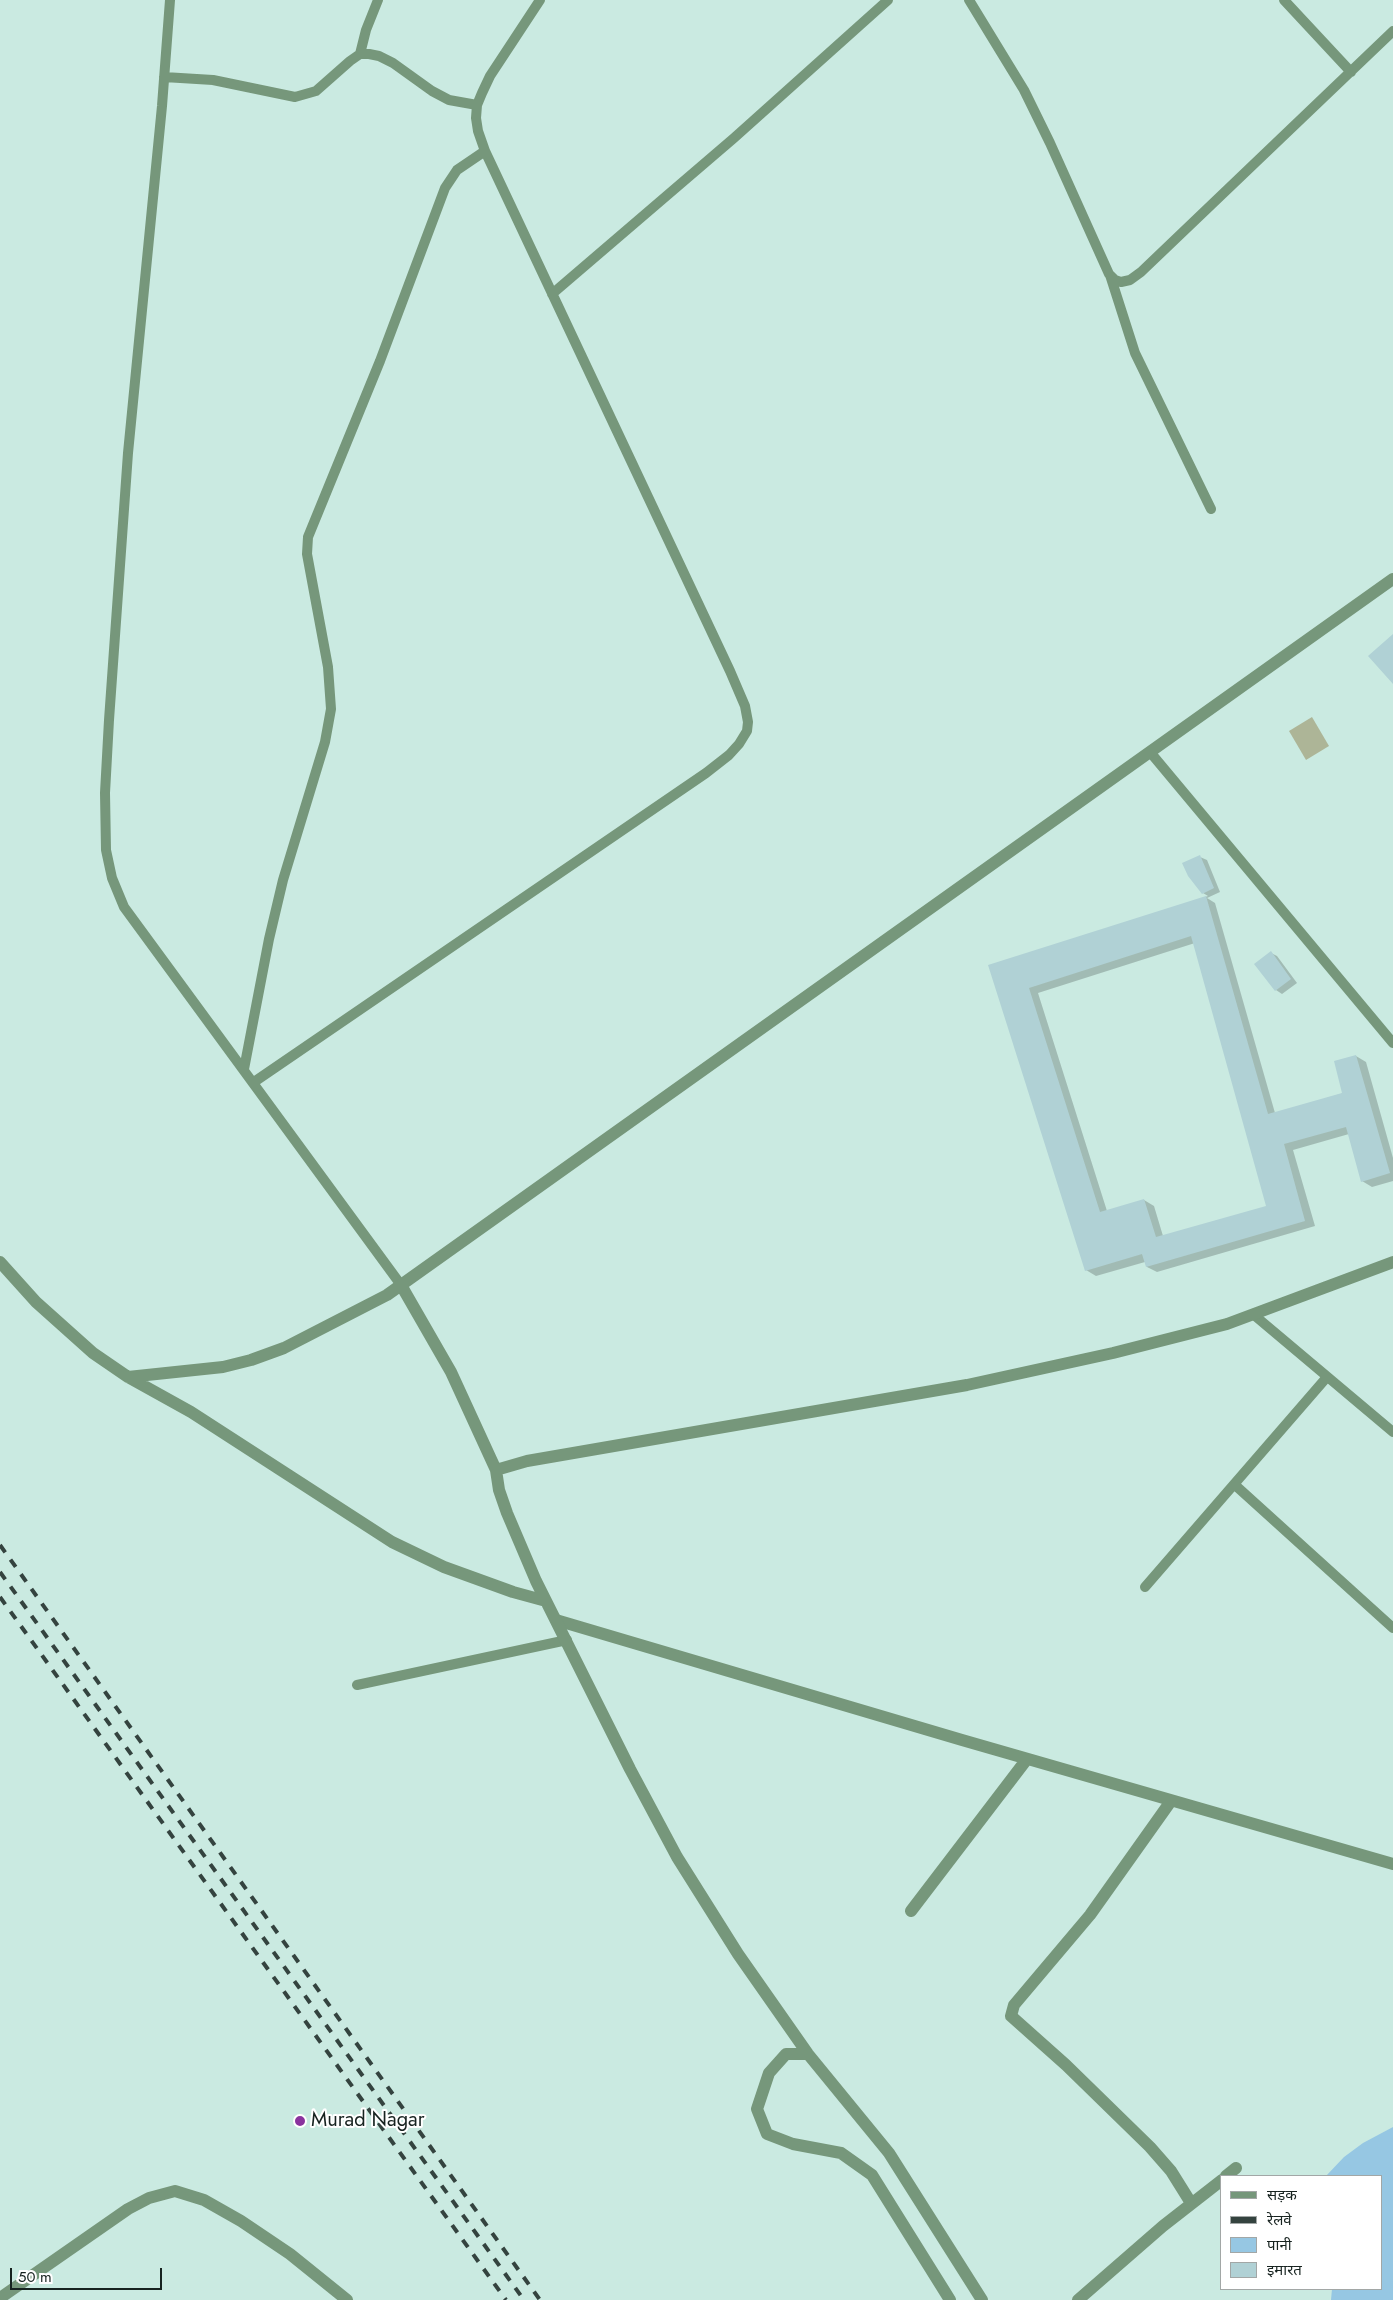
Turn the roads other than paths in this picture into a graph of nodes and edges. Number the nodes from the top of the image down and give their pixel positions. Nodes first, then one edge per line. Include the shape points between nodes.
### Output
1 (170, 0) edge
2 (378, 0) edge
3 (540, 0) edge
4 (888, 0) edge
5 (969, 0) edge
6 (1284, 0) edge
7 (1393, 32) edge
8 (360, 54) junction
9 (1351, 72) junction
10 (164, 77) junction
11 (478, 105) junction
12 (485, 151) junction
13 (1109, 274) junction
14 (552, 294) junction
15 (1211, 509) dead end
16 (1393, 579) edge
17 (1150, 752) junction
18 (1393, 1043) edge
19 (244, 1069) junction
20 (254, 1082) junction
21 (0, 1262) edge
22 (1393, 1262) edge
23 (401, 1285) junction
24 (1254, 1315) junction
25 (128, 1377) junction
26 (1328, 1377) junction
27 (1393, 1432) edge
28 (496, 1470) junction
29 (1235, 1485) junction
30 (1145, 1587) dead end
31 (546, 1601) junction
32 (556, 1620) junction
33 (1393, 1628) edge
34 (567, 1640) junction
35 (357, 1685) dead end
36 (1027, 1759) junction
37 (1171, 1800) junction
38 (1393, 1864) edge
39 (911, 1911) dead end
40 (808, 2054) junction
41 (1220, 2182) edge
42 (1191, 2204) junction
43 (0, 2298) edge
44 (347, 2300) edge
45 (950, 2300) edge
46 (982, 2300) edge
47 (1078, 2300) edge

1 - 10 lane
2 - 8 lane
3 - 11 lane via 490,76
4 - 14 lane
5 - 13 lane via 1028,99
6 - 9 lane
7 - 9 lane
8 - 10 lane via 316,91 295,97 213,80
8 - 11 lane via 379,56 393,63 450,100
9 - 13 lane via 1141,272 1121,282
10 - 19 lane via 126,483 105,793 106,850 112,878 124,907
11 - 12 lane via 476,118
12 - 14 lane
12 - 19 lane via 457,170 445,188 380,361 308,537 307,554 328,667 329,726 283,880
13 - 15 lane via 1135,353
14 - 20 lane via 730,671 745,706 747,731 729,755 706,773
16 - 17 street
17 - 18 lane
17 - 23 street
19 - 20 lane
20 - 23 lane
21 - 25 street via 36,1302 92,1353
22 - 24 street
23 - 25 street via 370,1306 284,1348 251,1360 223,1367
23 - 28 street via 451,1372
24 - 26 lane
24 - 28 street via 1113,1353 968,1385 527,1461
25 - 31 street via 191,1412 392,1542 444,1567
26 - 27 lane
26 - 29 lane
28 - 31 street via 507,1513
29 - 30 lane
29 - 33 lane
31 - 32 street
32 - 34 street
32 - 36 street
34 - 35 lane
34 - 40 street via 630,1769 678,1857 738,1954
36 - 37 street
36 - 39 street
37 - 38 street
37 - 42 street via 1090,1915 1014,2005 1011,2016 1150,2147
40 - 45 street via 786,2054 769,2073 757,2109 768,2134 794,2144 841,2153 872,2175
40 - 46 street via 889,2153
41 - 42 street
42 - 47 street
43 - 44 street via 128,2209 175,2191 220,2208 290,2254

